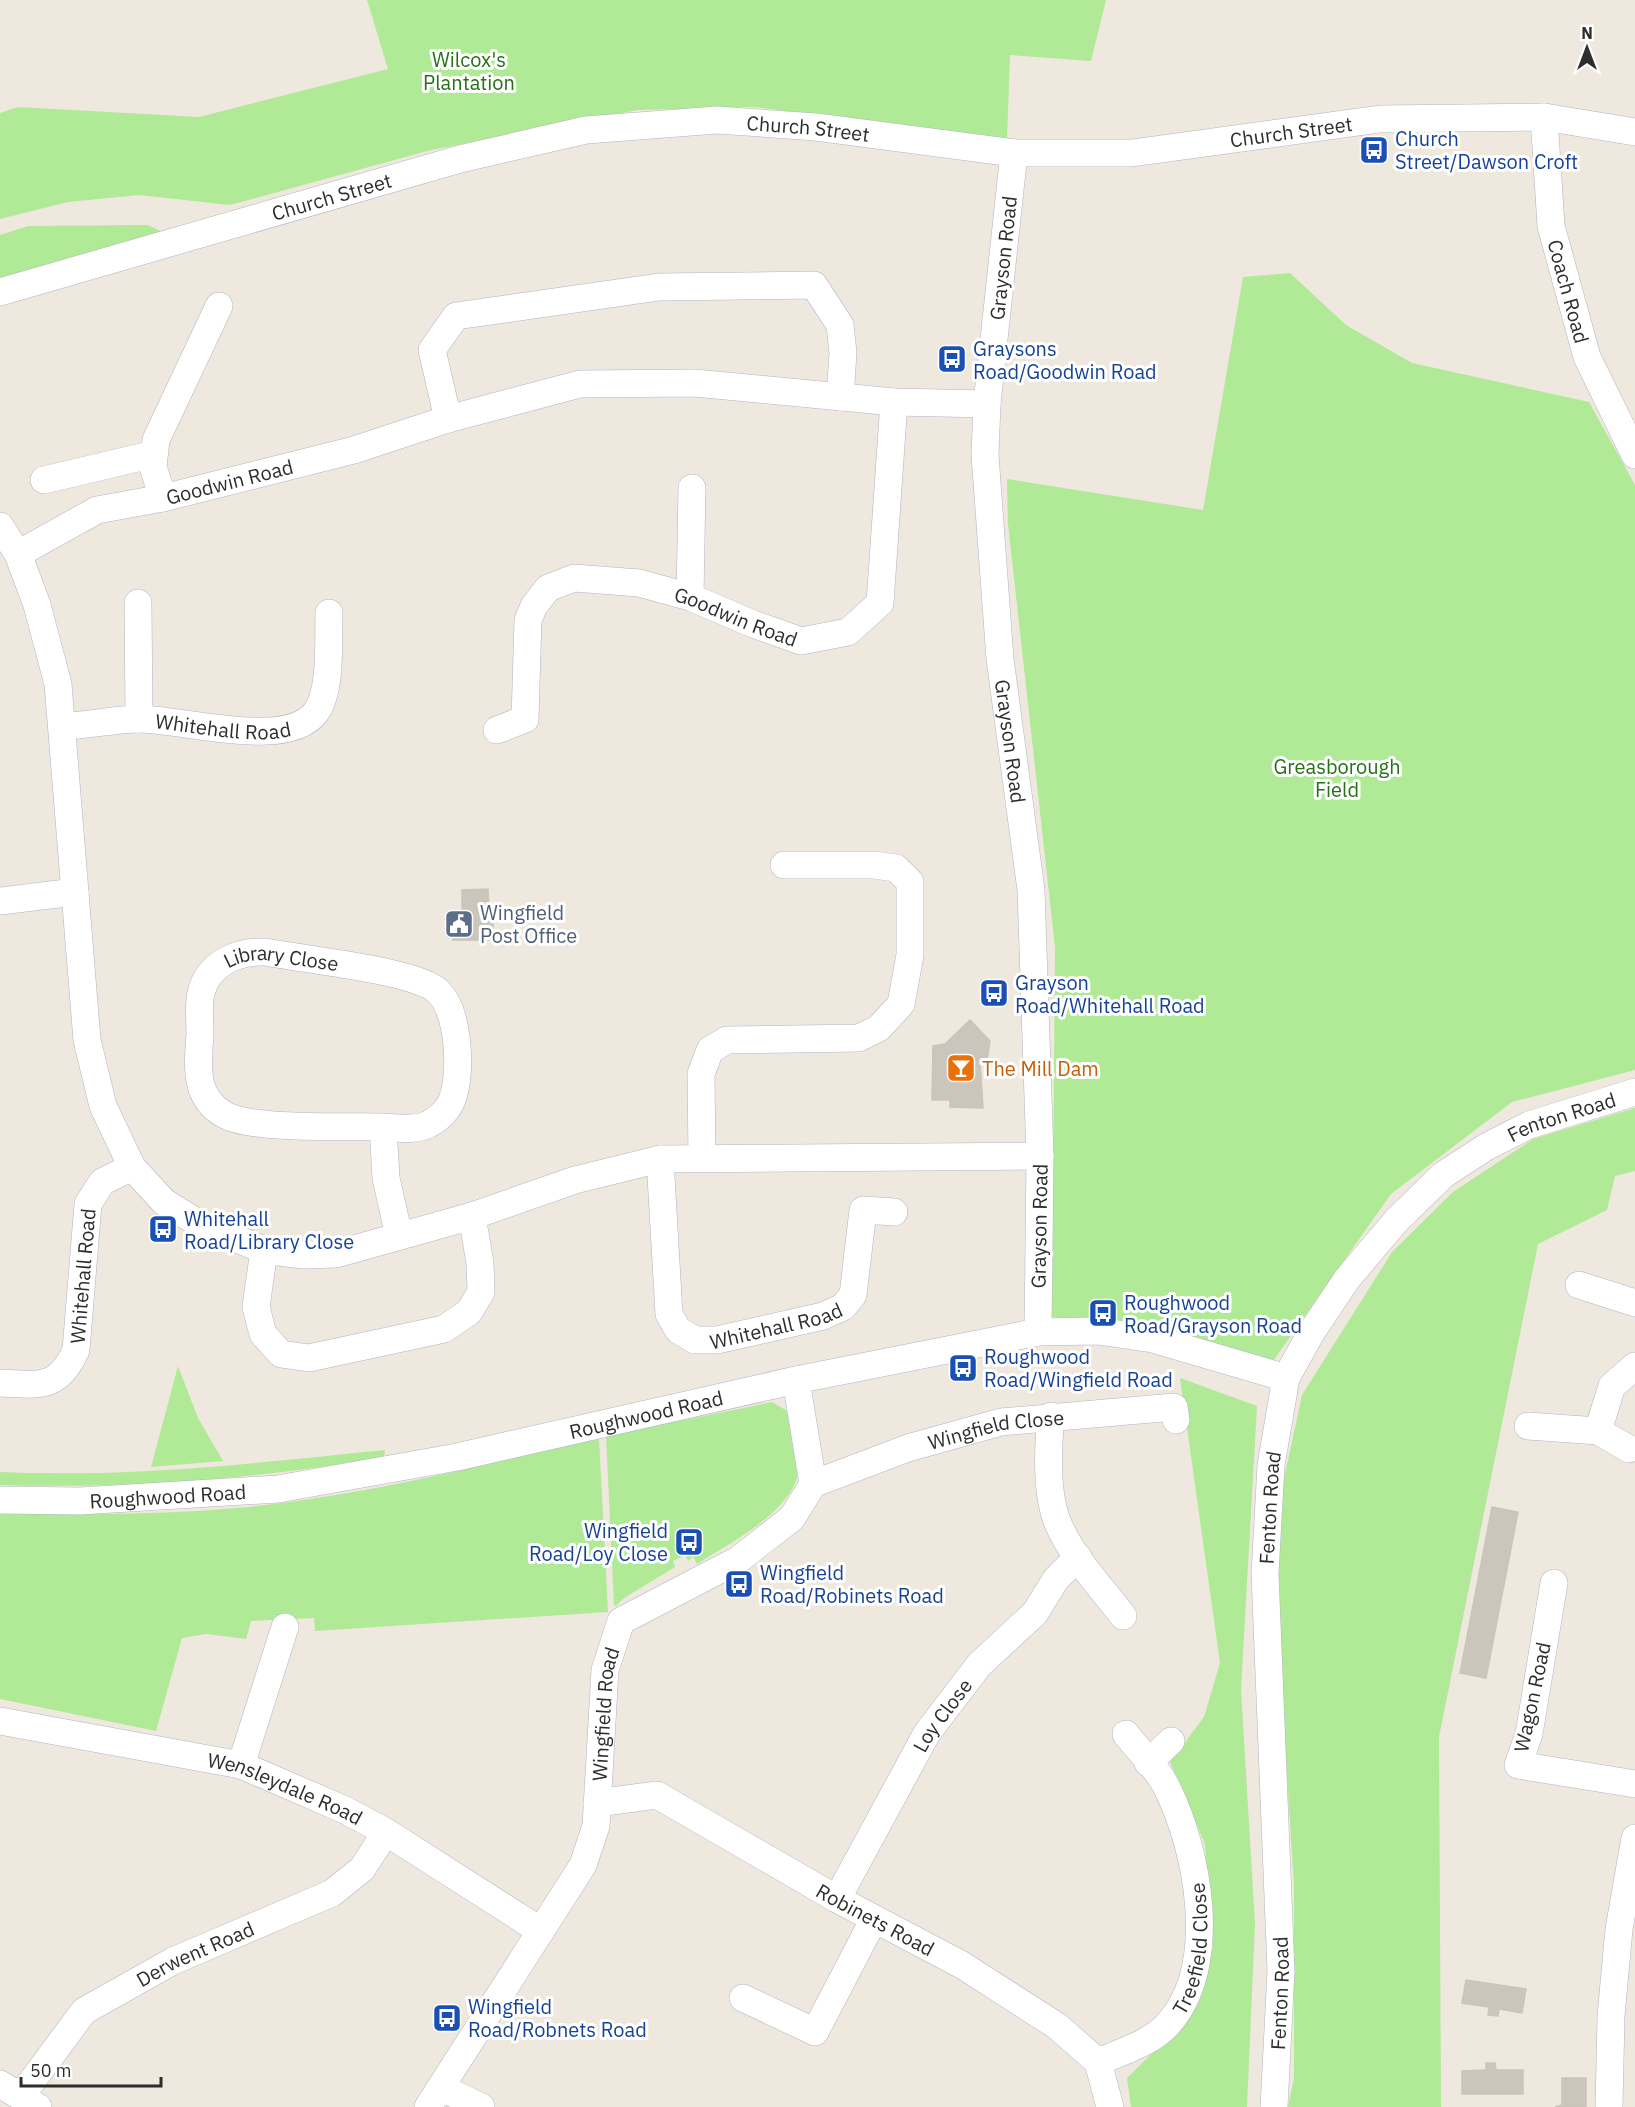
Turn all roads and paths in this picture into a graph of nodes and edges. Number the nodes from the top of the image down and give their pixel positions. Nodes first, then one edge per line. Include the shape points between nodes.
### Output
1 (1544, 117) junction
2 (1635, 132) edge
3 (1014, 153) junction
4 (0, 292) edge
5 (219, 306) dead end
6 (840, 397) junction
7 (894, 402) junction
8 (987, 404) junction
9 (448, 419) junction
10 (154, 454) junction
11 (1635, 454) edge
12 (44, 480) dead end
13 (692, 488) dead end
14 (163, 498) junction
15 (0, 526) edge
16 (18, 555) junction
17 (690, 597) junction
18 (138, 603) dead end
19 (329, 613) dead end
20 (139, 719) junction
21 (62, 726) junction
22 (497, 730) dead end
23 (784, 865) dead end
24 (75, 892) junction
25 (0, 901) edge
26 (1635, 1092) edge
27 (383, 1127) junction
28 (1040, 1156) junction
29 (702, 1158) junction
30 (660, 1160) junction
31 (132, 1167) junction
32 (894, 1212) dead end
33 (472, 1216) junction
34 (399, 1236) junction
35 (264, 1250) junction
36 (1579, 1285) dead end
37 (1635, 1303) edge
38 (1038, 1332) junction
39 (1635, 1366) edge
40 (1286, 1378) junction
41 (796, 1380) junction
42 (0, 1383) edge
43 (1051, 1416) junction
44 (1176, 1420) dead end
45 (1528, 1426) dead end
46 (1598, 1431) junction
47 (1629, 1449) dead end
48 (813, 1484) junction
49 (0, 1500) edge
50 (1078, 1557) junction
51 (1554, 1582) dead end
52 (1123, 1616) dead end
53 (285, 1627) dead end
54 (0, 1720) edge
55 (1125, 1734) dead end
56 (1171, 1742) dead end
57 (1148, 1763) junction
58 (241, 1765) junction
59 (1635, 1784) edge
60 (597, 1803) junction
61 (386, 1832) junction
62 (1635, 1838) edge
63 (837, 1899) junction
64 (874, 1919) junction
65 (541, 1930) junction
66 (743, 1998) dead end
67 (1098, 2062) junction
68 (20, 2096) edge
69 (435, 2097) edge
70 (481, 2107) edge
71 (1110, 2107) edge
72 (1274, 2107) edge
73 (1609, 2107) edge

1 - 2 street, Church Street
1 - 3 street, Church Street via 1380,119 1132,153
1 - 11 street, Coach Road via 1551,226 1587,357
3 - 4 street, Church Street via 816,127 717,120 586,130 460,159
3 - 8 street, Grayson Road
5 - 10 street via 156,440
6 - 7 street, Goodwin Road
6 - 9 street, Goodwin Road via 695,383 580,384
6 - 9 street via 840,325 814,285 659,286 456,316 432,350
7 - 8 street, Goodwin Road
7 - 17 street, Goodwin Road via 880,603 848,632 801,641
8 - 28 street, Grayson Road via 987,496 1000,659 1031,890
9 - 14 street, Goodwin Road via 354,450
10 - 12 street
10 - 14 street via 153,467
13 - 17 street
14 - 16 street, Goodwin Road via 97,510
15 - 16 street
16 - 21 street via 50,646
17 - 22 street, Goodwin Road via 639,583 574,578 548,588 528,620 525,719
18 - 20 street
19 - 20 street, Whitehall Road via 325,691 316,712 299,726 273,732
20 - 21 street, Whitehall Road
21 - 24 street
23 - 29 street via 874,865 896,868 910,882 910,955 902,1004 879,1028 859,1038 727,1041 710,1050 701,1074
24 - 25 street
24 - 31 street via 87,1040 103,1106
26 - 40 street, Fenton Road via 1529,1125 1443,1175 1396,1221 1347,1279
27 - 27 street, Library Close via 428,1125 453,1098 455,1023 440,992 427,983 381,972 265,952 246,951 227,958 214,970 201,992 198,1074 210,1105 238,1122
27 - 34 street via 386,1178
28 - 29 street
28 - 38 street, Grayson Road
29 - 30 street
30 - 32 street, Whitehall Road via 669,1314 678,1330 695,1340 717,1340 823,1317 843,1307 853,1295 863,1210
30 - 33 street via 574,1180
31 - 35 street via 164,1202 198,1223
31 - 42 street, Whitehall Road via 102,1182 87,1204 76,1350 67,1371 41,1385
33 - 34 street
33 - 35 street via 481,1292 469,1312 444,1329 309,1358 281,1354 263,1334 256,1306
34 - 35 street via 336,1254
36 - 37 street
38 - 40 street, Roughwood Road via 1098,1331 1153,1339
38 - 41 street, Roughwood Road
39 - 46 street via 1612,1386
40 - 72 street, Fenton Road via 1272,1465 1265,1574 1281,1971
41 - 48 street
41 - 49 street, Roughwood Road via 457,1457 278,1489 80,1501
43 - 44 street, Wingfield Close via 1174,1407
43 - 48 street, Wingfield Close via 1001,1422 908,1448
43 - 50 street via 1047,1453 1057,1520
45 - 46 street
46 - 47 street
48 - 60 street, Wingfield Road via 792,1518 738,1560 621,1622 605,1670
50 - 52 street
50 - 63 street, Loy Close via 1056,1579 1035,1613 979,1665 927,1733
51 - 59 street, Wagon Road via 1529,1734 1518,1765
53 - 58 street
54 - 58 street, Wensleydale Road
55 - 57 street, Treefield Close
56 - 57 street
57 - 67 street, Treefield Close via 1166,1785 1183,1824 1199,1920 1196,1963 1184,2001 1169,2024 1143,2043
58 - 61 street, Wensleydale Road
60 - 63 street, Robinets Road via 657,1795
60 - 65 street, Wingfield Road via 596,1826 582,1865
61 - 65 street, Wensleydale Road
61 - 68 street, Derwent Road via 362,1869 332,1893 173,1961 84,2011
62 - 73 street via 1619,1929 1611,2016
63 - 64 street, Robinets Road
64 - 66 street via 815,2032
64 - 67 street, Robinets Road via 962,1965 1048,2020
65 - 69 street, Wingfield Road
67 - 71 street
69 - 70 street

